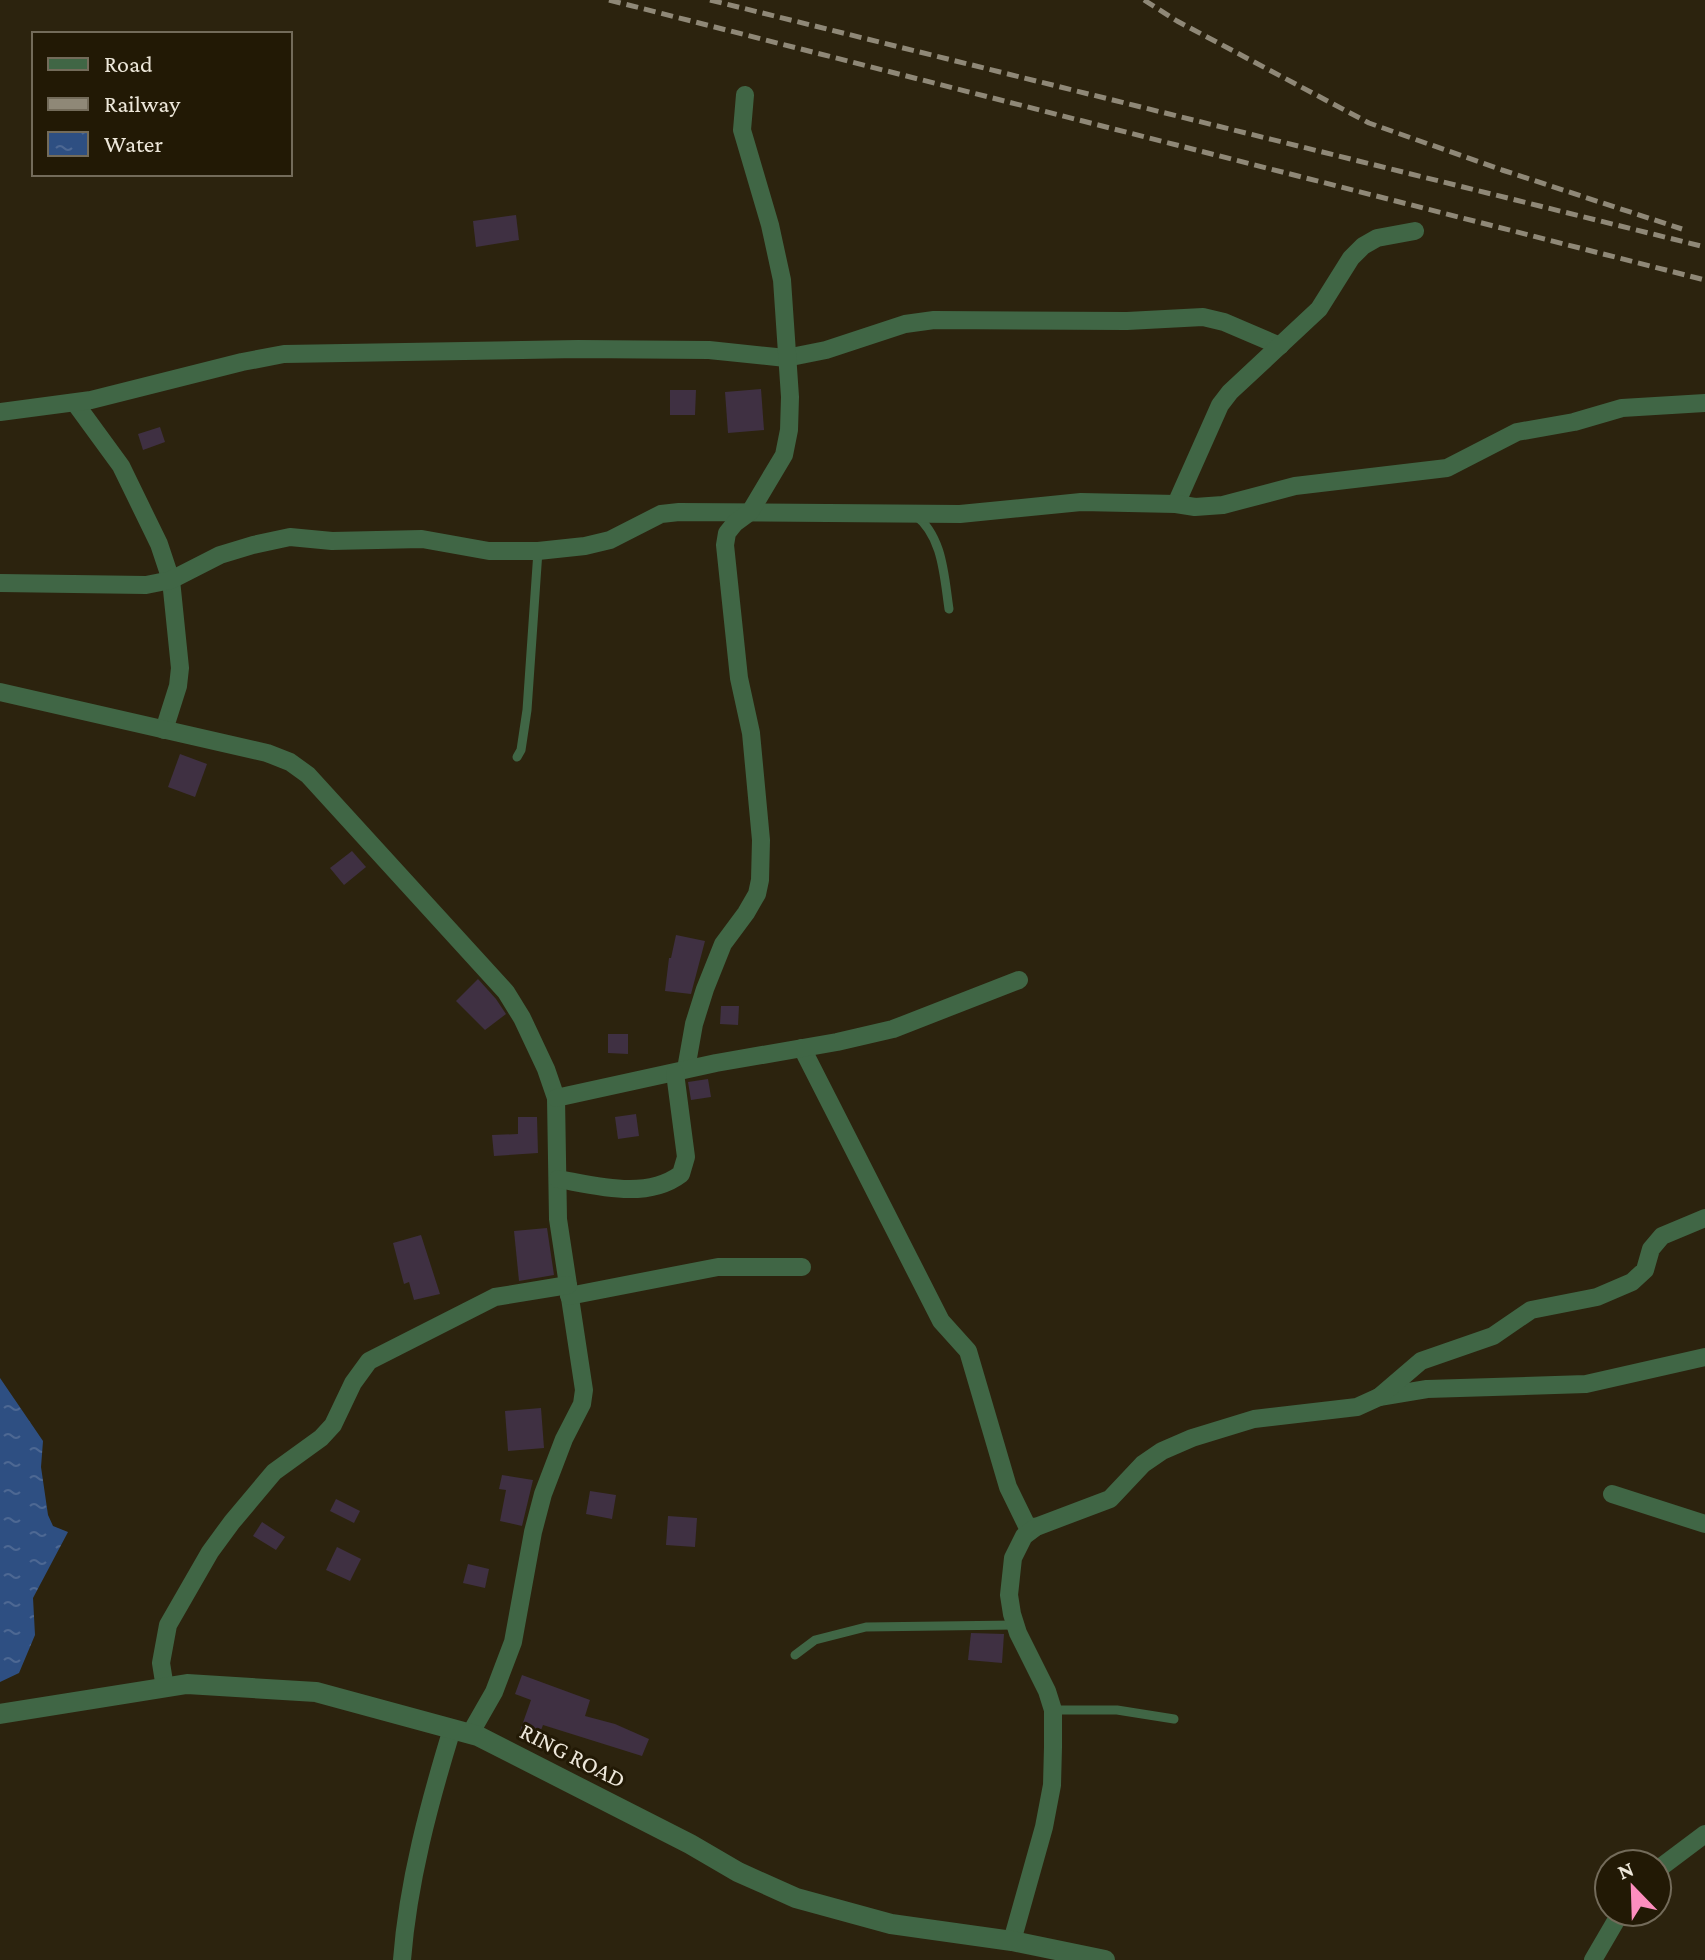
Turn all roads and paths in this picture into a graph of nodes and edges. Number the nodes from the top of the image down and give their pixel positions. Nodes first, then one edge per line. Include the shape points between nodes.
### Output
1 (745, 95) dead end
2 (1415, 231) dead end
3 (1280, 346) junction
4 (786, 358) junction
5 (75, 403) junction
6 (1705, 403) edge
7 (0, 412) edge
8 (1176, 504) junction
9 (750, 512) junction
10 (912, 512) junction
11 (538, 551) junction
12 (171, 580) junction
13 (0, 583) edge
14 (949, 609) dead end
15 (0, 692) edge
16 (164, 730) junction
17 (517, 757) dead end
18 (1019, 980) dead end
19 (802, 1048) junction
20 (680, 1071) junction
21 (556, 1098) junction
22 (558, 1179) junction
23 (1705, 1218) edge
24 (802, 1267) dead end
25 (568, 1291) junction
26 (1705, 1357) edge
27 (1379, 1397) junction
28 (1612, 1494) dead end
29 (1705, 1524) edge
30 (1036, 1527) junction
31 (1015, 1625) junction
32 (795, 1655) dead end
33 (165, 1688) junction
34 (1053, 1710) junction
35 (0, 1714) edge
36 (1174, 1719) dead end
37 (461, 1731) junction
38 (1705, 1834) edge
39 (1673, 1858) edge
40 (1612, 1928) edge
41 (1012, 1941) junction
42 (402, 1960) edge
43 (1105, 1960) edge
44 (1593, 1960) edge

1 - 4 street via 742,130 782,280
2 - 3 street via 1363,246 1319,309
3 - 4 street via 1224,322 1193,316 1127,321 947,319 905,324
3 - 8 street via 1220,405
4 - 5 street via 709,350 284,354
4 - 9 street via 790,397 784,455
5 - 7 street
5 - 12 street via 121,466
6 - 8 street via 1622,408 1528,429 1447,468 1295,486 1223,505
8 - 10 street via 1081,502 960,514
9 - 10 street
9 - 11 street via 661,514 610,540
9 - 20 street via 727,533 725,545 739,678 751,733 760,880 757,894 723,944
10 - 14 lane via 935,539
11 - 12 street via 489,551 422,539 290,537 220,555
11 - 17 lane via 527,710
12 - 13 street via 146,585
12 - 16 street via 180,668
15 - 16 street
16 - 21 street via 267,753 308,775 506,992
18 - 19 street via 893,1029
19 - 20 street
19 - 30 street via 941,1321 968,1351 1008,1487 1027,1526
20 - 21 street
20 - 22 street via 686,1157 681,1174 636,1189
21 - 22 street
22 - 25 street
23 - 27 street via 1662,1236 1651,1249 1645,1270 1632,1282 1597,1297 1531,1310 1493,1336 1421,1361
24 - 25 street via 718,1267
25 - 33 street via 495,1297 369,1361 333,1425 274,1472 210,1552 168,1625 161,1663
25 - 37 street via 582,1404 543,1494 513,1642 494,1692
26 - 27 street via 1586,1384 1427,1389
27 - 30 street via 1357,1407 1254,1419 1192,1438 1143,1464 1110,1499
28 - 29 street
30 - 31 street via 1024,1536 1013,1558 1009,1595
31 - 32 lane via 866,1627 815,1640
31 - 34 street
33 - 35 street, RING ROAD
33 - 37 street, RING ROAD via 187,1684 316,1692
34 - 36 lane via 1117,1710
34 - 41 street via 1049,1799
37 - 41 street, RING ROAD via 796,1898 891,1924
37 - 42 street via 428,1807
38 - 39 street
40 - 44 street
41 - 43 street, RING ROAD

